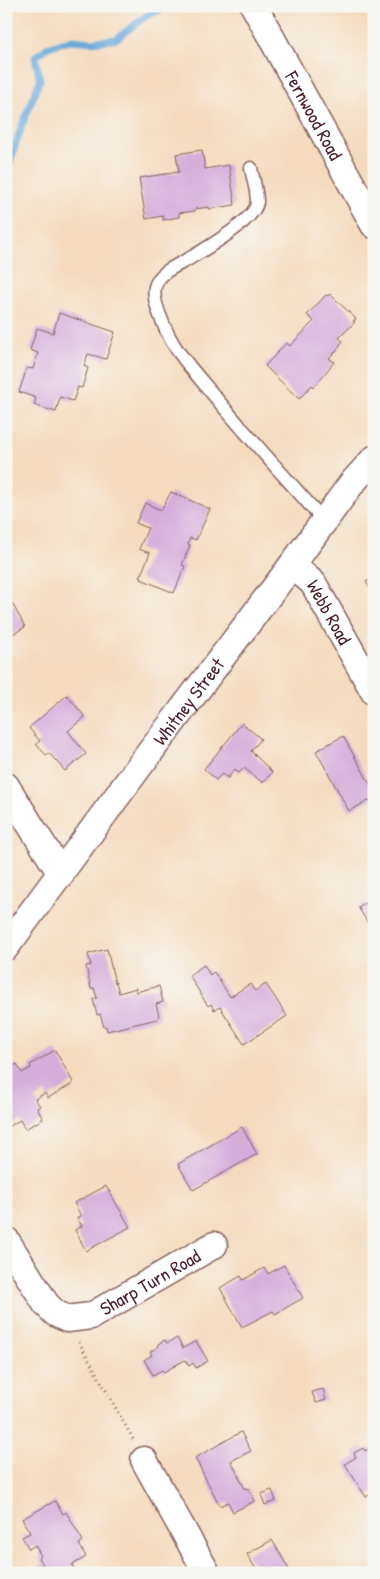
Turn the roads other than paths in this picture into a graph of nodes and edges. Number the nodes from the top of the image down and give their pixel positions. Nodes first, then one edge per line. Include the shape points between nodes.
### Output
1 (254, 6) edge
2 (251, 168) dead end
3 (374, 225) edge
4 (374, 459) edge
5 (324, 521) junction
6 (292, 565) junction
7 (374, 692) edge
8 (6, 786) edge
9 (61, 874) junction
10 (6, 947) edge
11 (6, 1240) edge
12 (214, 1245) dead end
13 (144, 1460) road end
14 (207, 1573) edge

1 - 3 street, Fernwood Road
2 - 5 lane via 257,203 254,212 242,224 162,274 154,288 158,308 166,332 177,350 248,437
4 - 5 street, Whitney Street
5 - 6 street, Whitney Street
6 - 7 street, Webb Road via 313,583
6 - 9 street, Whitney Street
8 - 9 street
9 - 10 street, Whitney Street
11 - 12 street, Sharp Turn Road via 46,1304 54,1313 67,1319 91,1316
13 - 14 street

